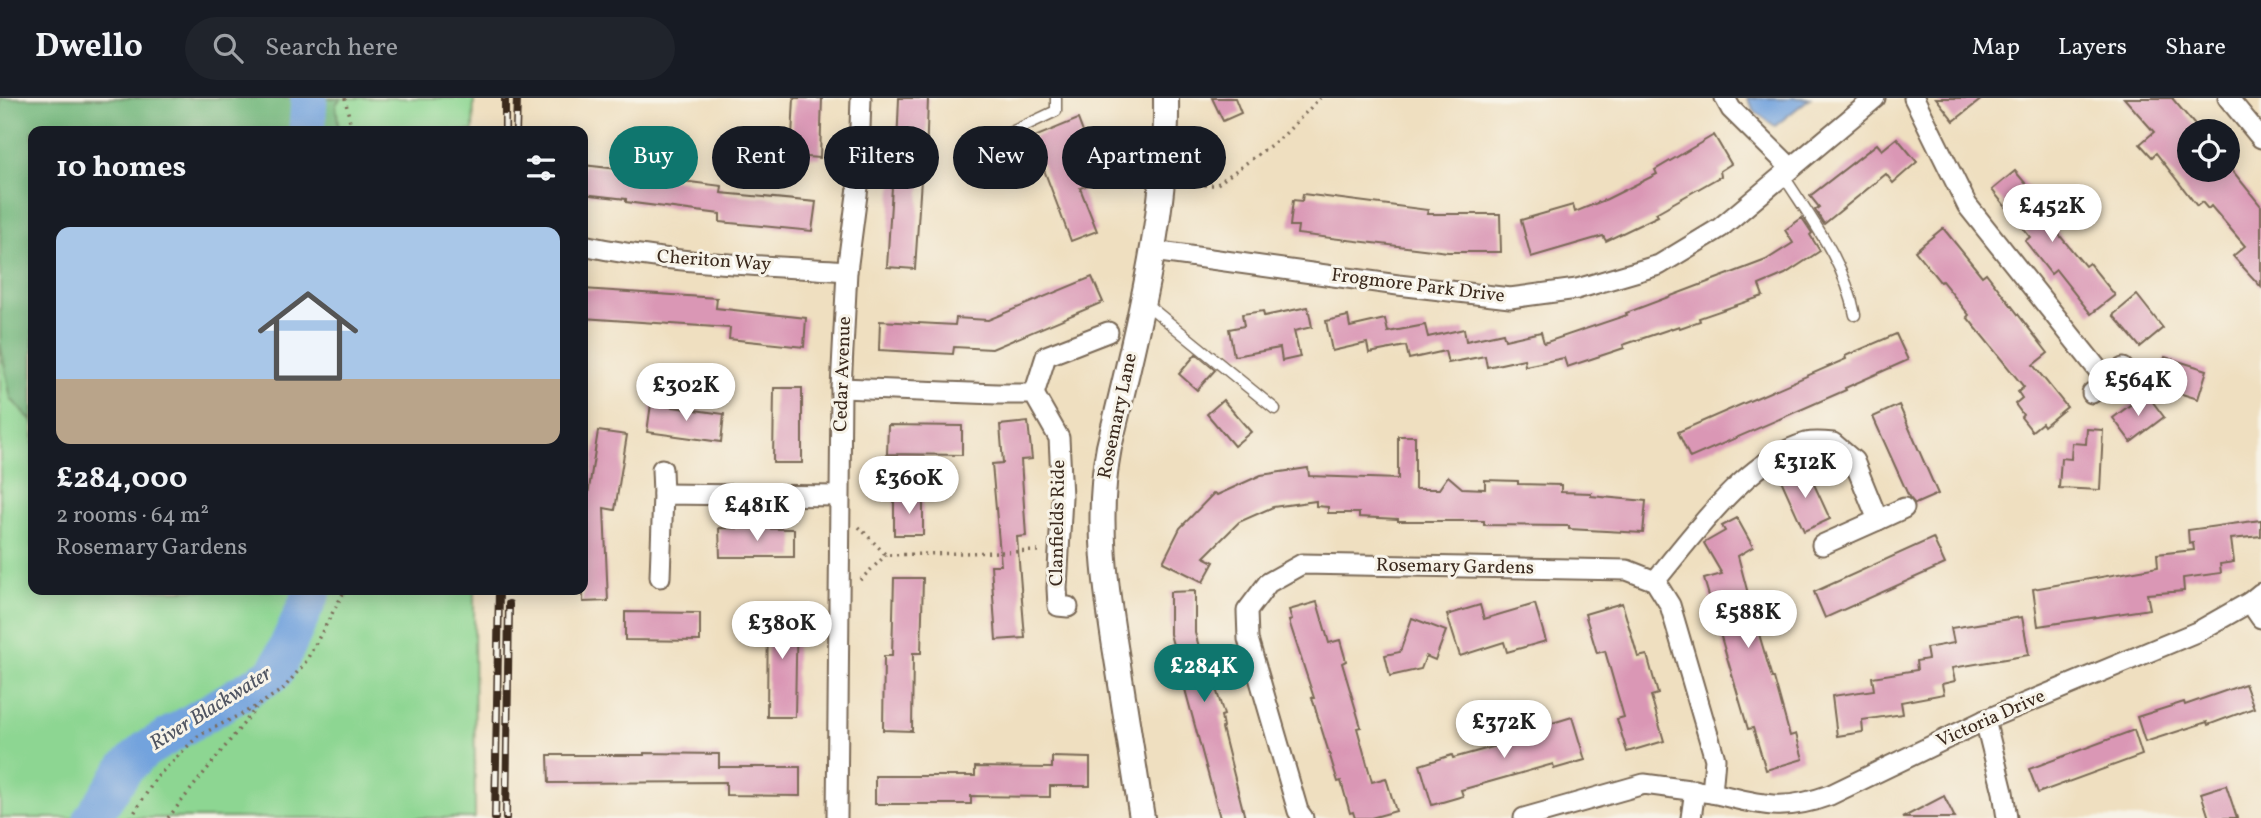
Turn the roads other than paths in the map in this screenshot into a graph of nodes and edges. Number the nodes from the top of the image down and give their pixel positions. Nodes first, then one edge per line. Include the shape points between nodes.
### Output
1 (861, 98) edge
2 (1056, 98) edge
3 (1166, 98) edge
4 (1725, 98) edge
5 (1875, 98) edge
6 (1914, 98) edge
7 (2228, 98) edge
8 (1024, 126) edge
9 (2261, 138) edge
10 (1786, 171) junction
11 (588, 246) edge
12 (1153, 250) junction
13 (847, 271) junction
14 (1141, 301) junction
15 (1855, 315) dead end
16 (1108, 332) dead end
17 (2123, 368) dead end
18 (841, 388) junction
19 (1034, 394) junction
20 (1275, 409) dead end
21 (662, 469) dead end
22 (663, 494) junction
23 (839, 501) junction
24 (1904, 508) dead end
25 (1878, 520) junction
26 (1822, 545) dead end
27 (660, 577) dead end
28 (1656, 581) junction
29 (2257, 604) edge
30 (1068, 607) dead end
31 (1984, 720) junction
32 (1704, 792) junction
33 (837, 818) edge
34 (1142, 818) edge
35 (1303, 818) edge
36 (1524, 818) edge
37 (1690, 818) edge
38 (2007, 818) edge

1 - 13 street, Cedar Avenue via 858,187
2 - 8 lane via 1056,111
3 - 12 street, Rosemary Lane
4 - 10 street
5 - 10 street, Frogmore Park Drive
6 - 17 street via 1967,205 2100,387
7 - 9 street
10 - 12 street, Frogmore Park Drive via 1720,228 1659,265 1577,289 1510,298
10 - 15 lane via 1851,290
11 - 13 street, Cheriton Way via 697,261
12 - 14 street, Rosemary Lane
13 - 18 street, Cedar Avenue
14 - 20 lane
14 - 34 street, Rosemary Lane via 1104,474 1102,511 1108,606
16 - 19 street via 1046,356
18 - 19 street
18 - 23 street, Cedar Avenue
19 - 30 street, Clanfields Ride via 1059,438 1058,606
21 - 22 street
22 - 23 street
22 - 27 street
23 - 33 street, Cedar Avenue
24 - 25 street
25 - 26 street
25 - 28 street via 1854,461 1833,443 1808,442 1775,456 1745,479
28 - 32 street via 1670,605 1715,760
28 - 35 street, Rosemary Gardens via 1627,570 1302,564 1268,583 1247,611 1248,639
29 - 31 street, Victoria Drive
31 - 32 street, Victoria Drive via 1811,802 1758,805
31 - 38 street
32 - 36 street via 1644,784
32 - 37 street

